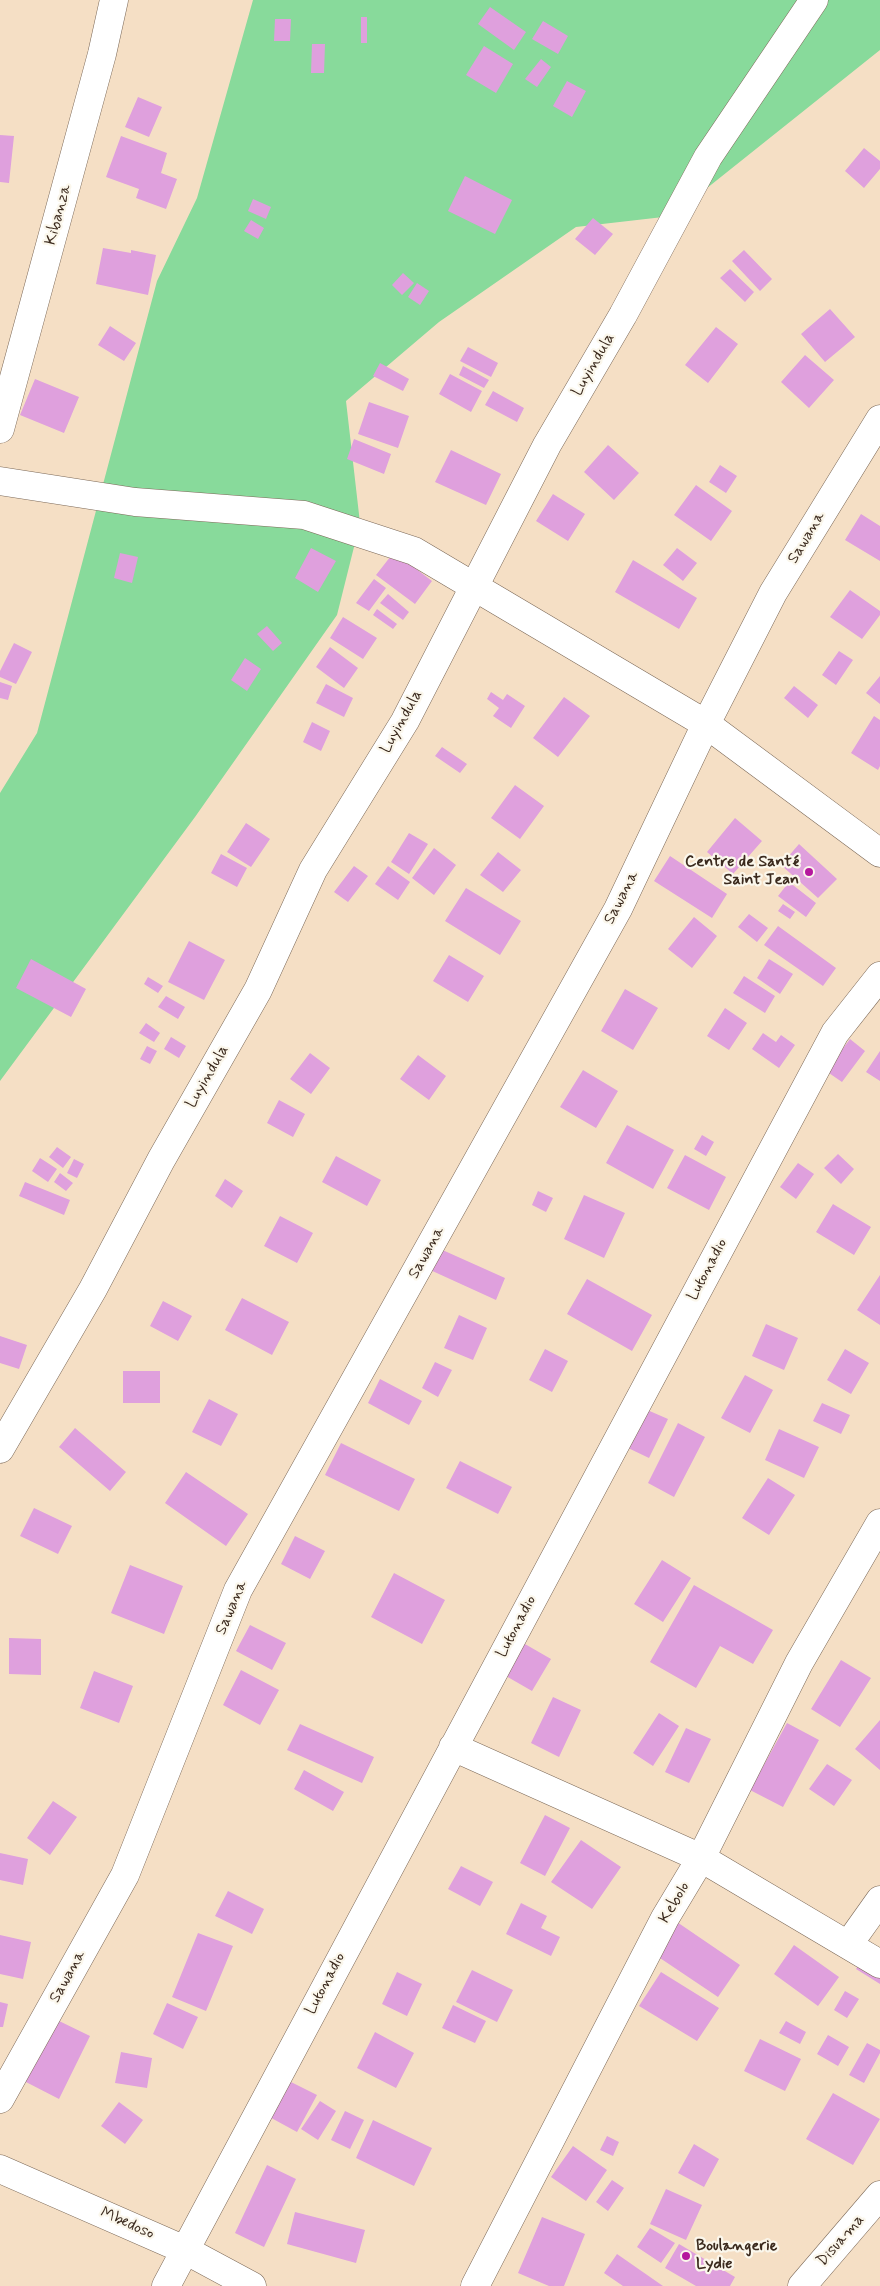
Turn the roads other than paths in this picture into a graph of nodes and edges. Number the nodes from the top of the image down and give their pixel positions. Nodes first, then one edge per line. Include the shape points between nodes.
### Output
1 (114, 0) edge
2 (814, 0) edge
3 (880, 419) edge
4 (0, 429) edge
5 (0, 481) edge
6 (473, 586) junction
7 (706, 724) junction
8 (880, 853) edge
9 (880, 976) edge
10 (0, 1449) edge
11 (880, 1523) edge
12 (453, 1747) junction
13 (701, 1858) junction
14 (880, 1900) edge
15 (848, 1945) junction
16 (880, 1964) edge
17 (0, 2099) edge
18 (0, 2169) edge
19 (880, 2195) edge
20 (185, 2250) junction
21 (166, 2286) edge
22 (252, 2286) edge
23 (475, 2286) edge
24 (802, 2286) edge

1 - 4 street, Kibanza
2 - 6 street, Luyindula via 708,157
3 - 7 street, Sawana via 773,593
5 - 6 street via 135,502 304,515 414,551
6 - 7 street
6 - 10 street, Luyindula via 405,721 314,870 258,990 161,1160 93,1289
7 - 8 street
7 - 17 street, Sawana via 618,909 238,1590 125,1875
9 - 12 street, Lutonadio via 836,1033
11 - 13 street, Kebolo via 799,1663
12 - 13 street
12 - 20 street, Lutonadio
13 - 15 street
13 - 23 street, Kebolo via 665,1918
14 - 15 street
15 - 16 street
18 - 20 street, Mbedoso
19 - 24 street, Disuama
20 - 21 street, Lutonadio
20 - 22 street, Mbedoso

